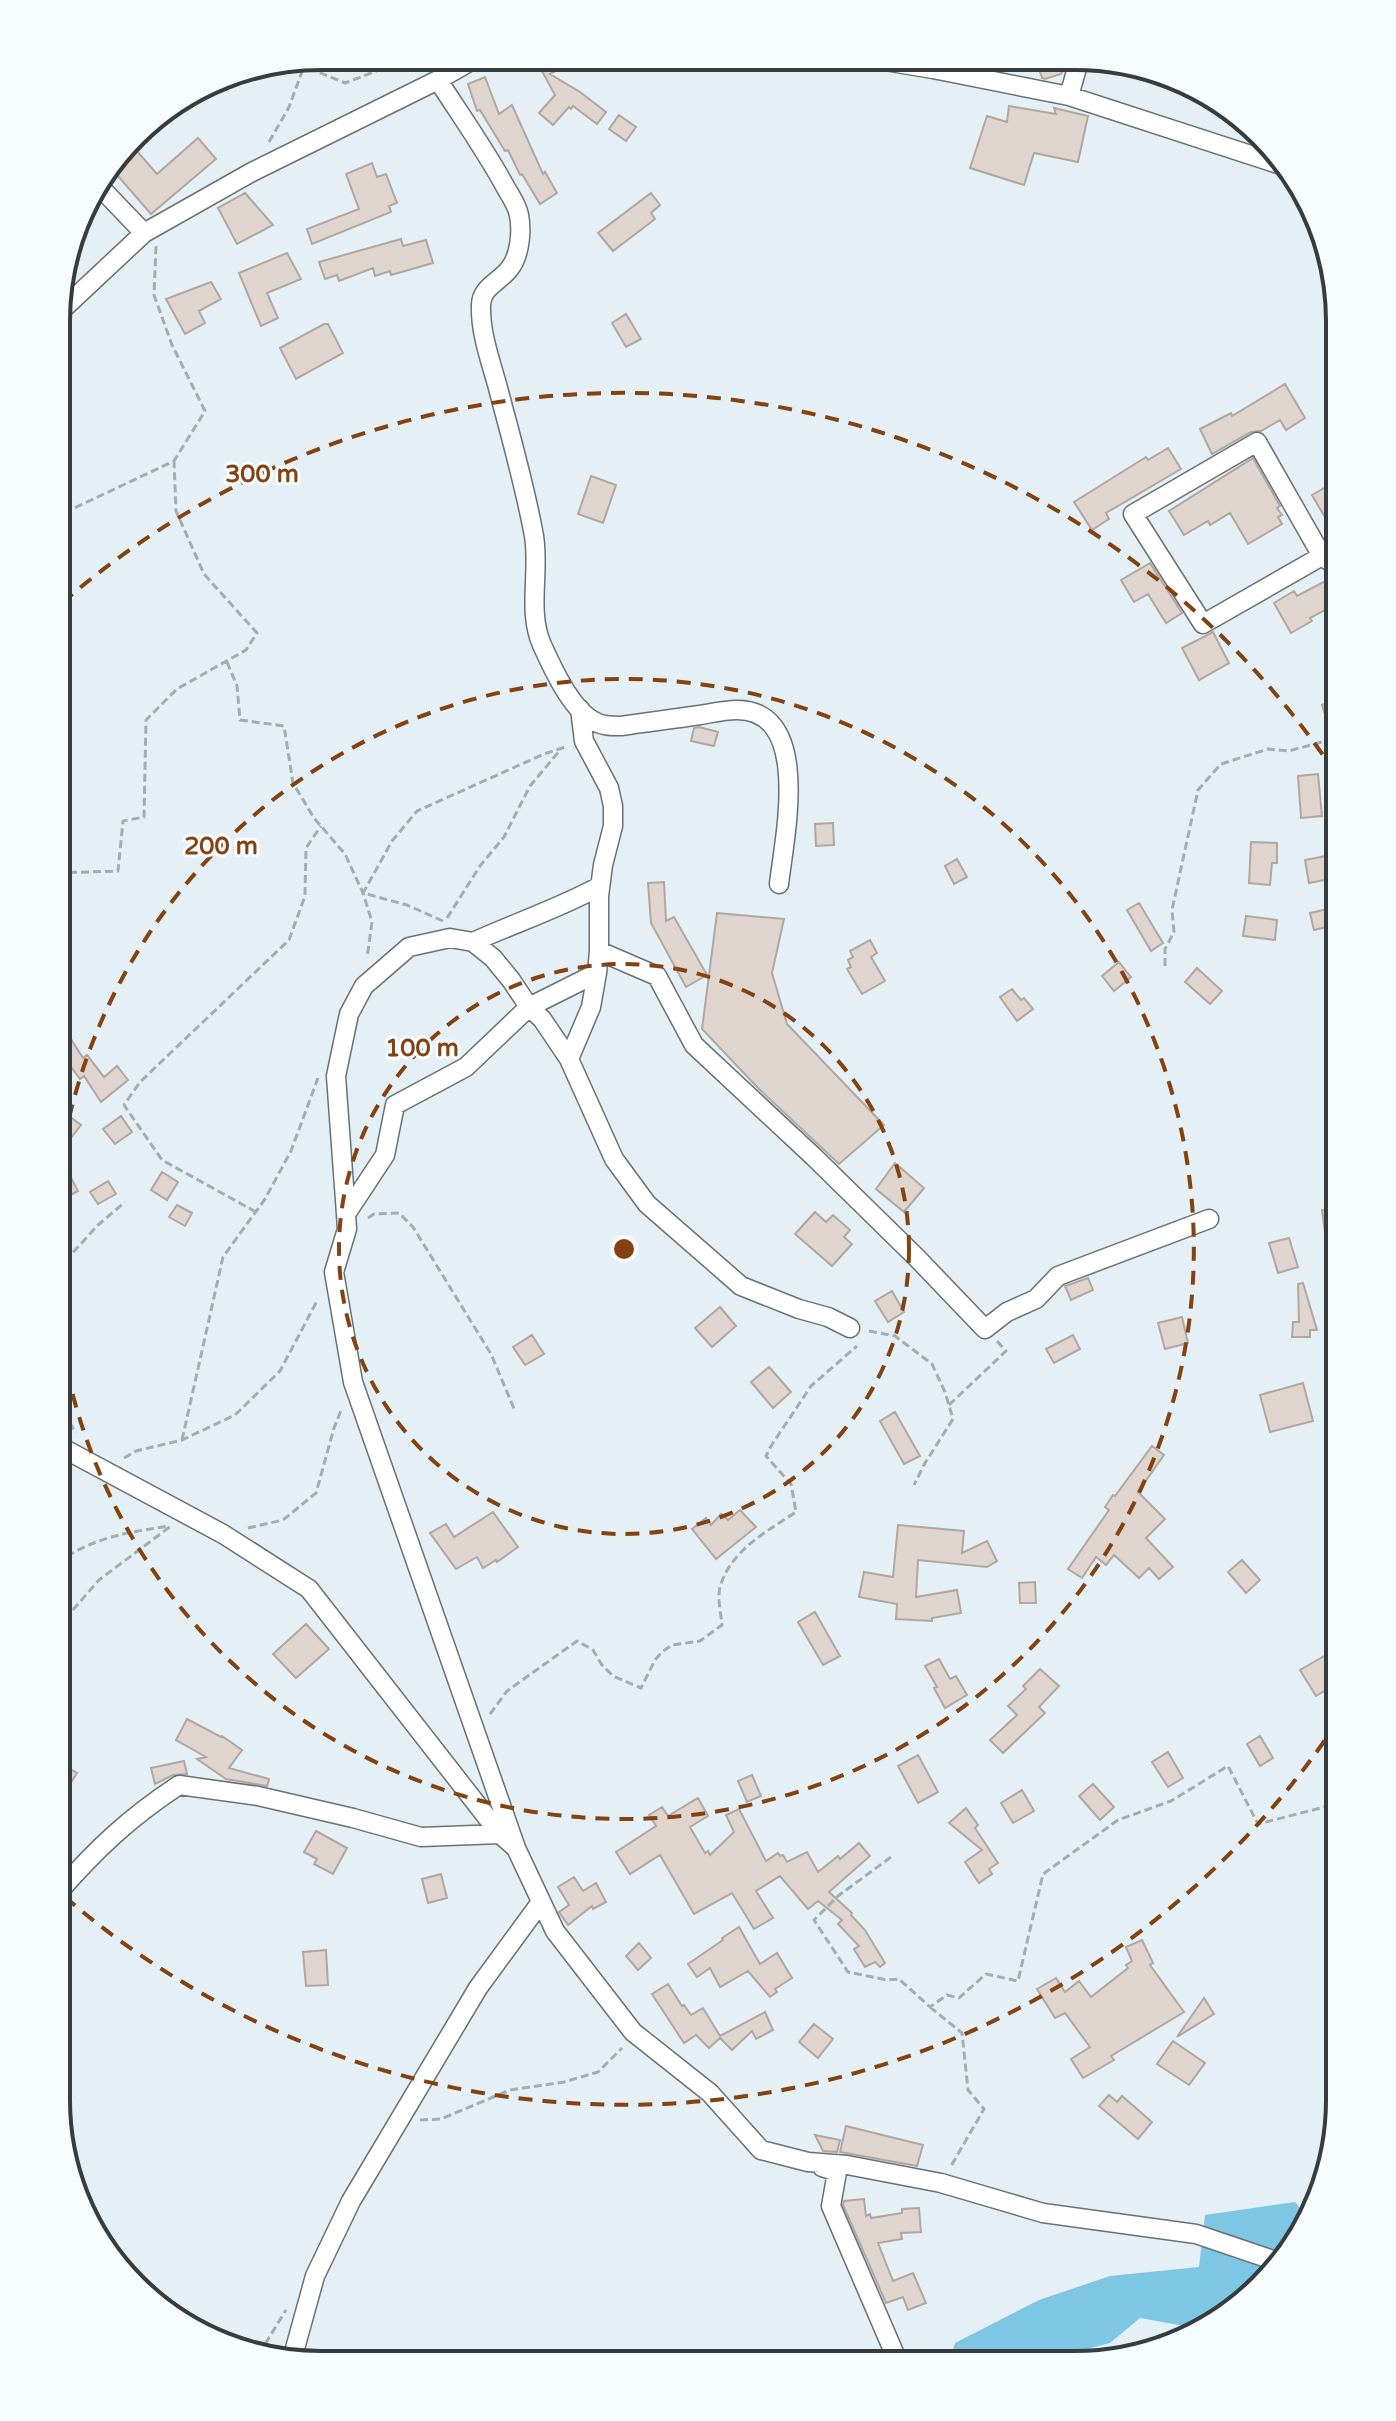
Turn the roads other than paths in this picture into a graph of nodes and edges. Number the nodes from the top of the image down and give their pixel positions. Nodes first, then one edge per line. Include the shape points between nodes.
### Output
1 (455, 70) edge
2 (938, 70) edge
3 (1076, 70) edge
4 (438, 80) junction
5 (1069, 96) junction
6 (1268, 161) edge
7 (106, 192) edge
8 (151, 230) junction
9 (71, 301) edge
10 (1322, 556) junction
11 (1326, 559) edge
12 (580, 709) junction
13 (779, 884) dead end
14 (600, 886) junction
15 (473, 942) junction
16 (599, 951) junction
17 (597, 973) junction
18 (529, 1007) junction
19 (569, 1059) junction
20 (1209, 1219) dead end
21 (347, 1222) junction
22 (850, 1328) road end
23 (70, 1452) edge
24 (500, 1834) junction
25 (516, 1848) junction
26 (70, 1879) edge
27 (541, 1902) junction
28 (808, 2162) junction
29 (1269, 2259) edge
30 (295, 2349) edge
31 (893, 2351) edge

1 - 4 street
2 - 5 street
3 - 5 street
4 - 8 street via 252,172
4 - 12 street via 520,217 510,268 481,301 483,331 533,533 536,629
5 - 6 street
7 - 8 street
8 - 9 street
10 - 10 street via 1257,442 1133,514 1203,624
10 - 11 street
12 - 13 street via 606,726 737,710 757,713 770,723 779,736 789,776
12 - 14 street via 584,741 613,806
14 - 15 street
14 - 16 street
15 - 18 street via 493,958
15 - 21 street via 450,938 409,947 364,986 349,1014 336,1076
16 - 17 street
16 - 20 street via 657,976 694,1045 985,1329 1036,1299 1058,1276
17 - 18 street
17 - 19 street via 591,1007
18 - 19 street
18 - 21 street via 466,1067 395,1105 385,1155
19 - 22 street via 614,1159 647,1204 741,1286
21 - 25 street via 334,1272 353,1382
23 - 24 street via 179,1521 223,1534 309,1589
24 - 25 street
24 - 26 street via 421,1837 258,1796 179,1785 144,1808
25 - 27 street
27 - 28 street via 555,1931 636,2034 710,2093 761,2150
27 - 30 street via 478,1988 351,2201 315,2276
28 - 29 street via 941,2183 1043,2213 1196,2234
28 - 31 street via 837,2172 831,2206

